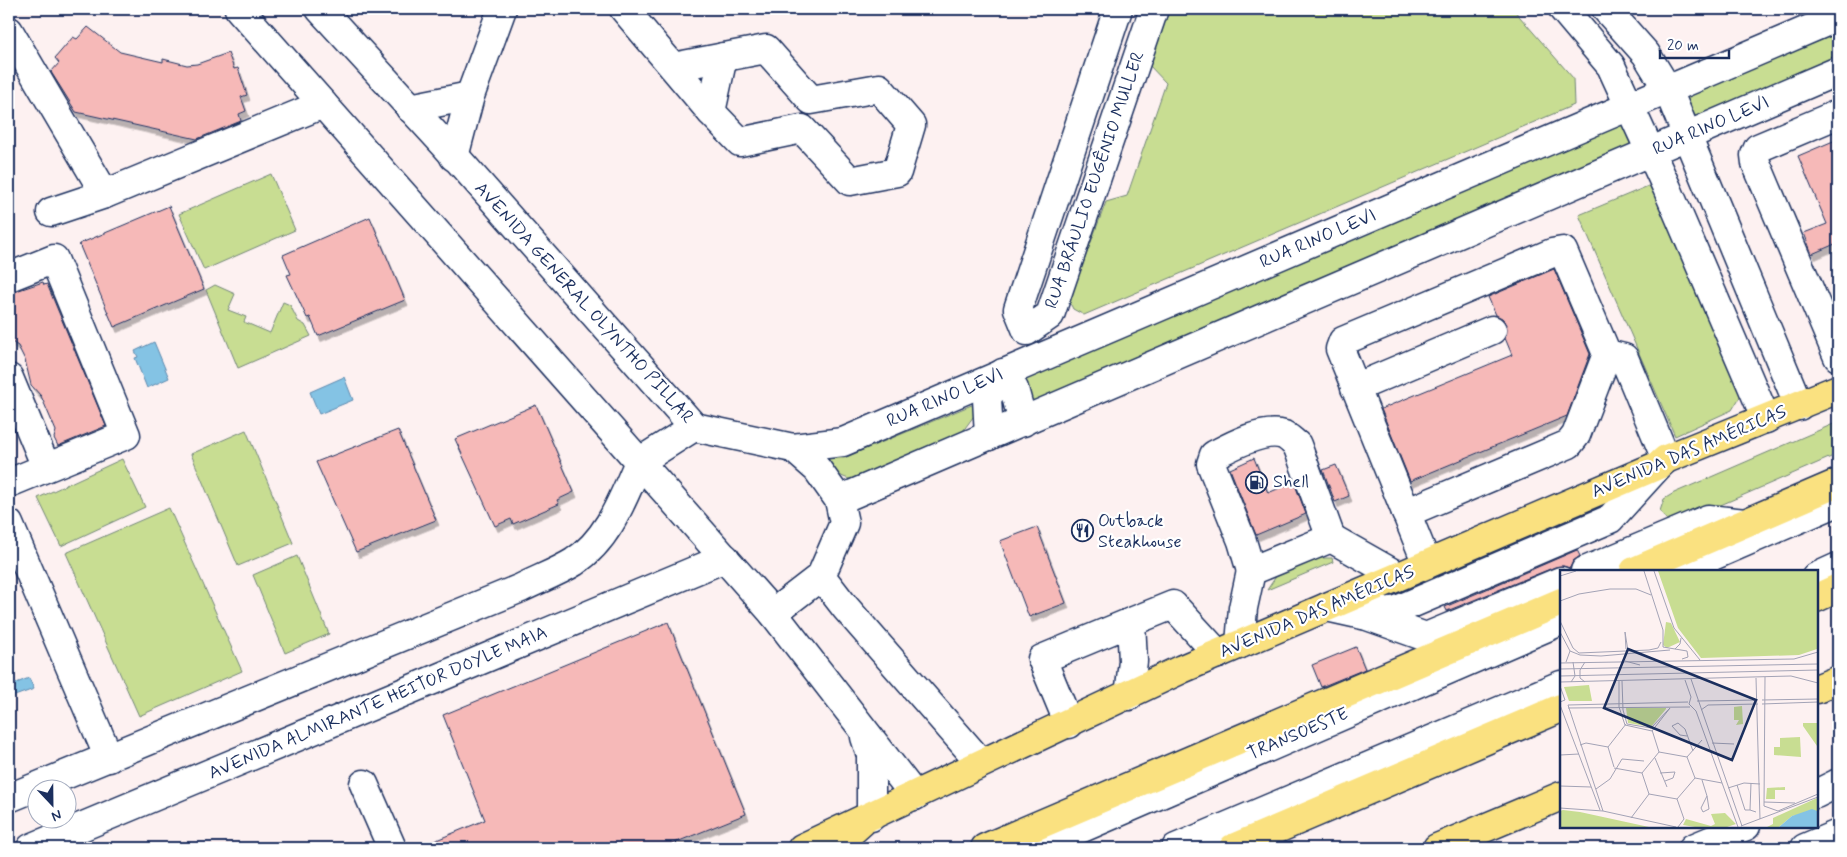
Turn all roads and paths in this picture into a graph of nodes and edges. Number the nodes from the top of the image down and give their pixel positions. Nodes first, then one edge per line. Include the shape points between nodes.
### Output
1 (239, 9) edge
2 (320, 9) edge
3 (502, 9) edge
4 (624, 9) edge
5 (1118, 9) edge
6 (1154, 9) edge
7 (1563, 9) edge
8 (1606, 9) edge
9 (1838, 17) edge
10 (9, 32) edge
11 (723, 57) junction
12 (673, 67) junction
13 (1838, 72) edge
14 (1668, 90) junction
15 (470, 96) junction
16 (323, 104) junction
17 (1629, 106) junction
18 (410, 108) junction
19 (712, 112) junction
20 (1838, 114) edge
21 (1685, 137) junction
22 (1650, 153) junction
23 (454, 157) junction
24 (105, 194) junction
25 (51, 212) dead end
26 (9, 277) edge
27 (1492, 330) dead end
28 (1027, 331) junction
29 (1606, 354) junction
30 (1838, 357) edge
31 (1003, 373) junction
32 (9, 378) edge
33 (1355, 388) junction
34 (1838, 389) edge
35 (1799, 406) junction
36 (1766, 419) junction
37 (1023, 422) junction
38 (694, 427) junction
39 (989, 436) junction
40 (793, 448) junction
41 (639, 462) junction
42 (1663, 462) junction
43 (46, 468) junction
44 (9, 483) edge
45 (1838, 483) edge
46 (840, 500) junction
47 (1838, 502) edge
48 (1406, 513) junction
49 (1745, 523) junction
50 (9, 524) edge
51 (1331, 538) junction
52 (725, 558) junction
53 (1427, 564) junction
54 (1838, 567) edge
55 (1587, 570) edge
56 (1636, 570) edge
57 (1680, 570) edge
58 (1251, 572) junction
59 (821, 576) junction
60 (1398, 576) junction
61 (1817, 577) edge
62 (1560, 581) edge
63 (1838, 588) edge
64 (24, 590) dead end
65 (1817, 598) edge
66 (1560, 602) edge
67 (1327, 607) junction
68 (773, 612) junction
69 (1364, 615) junction
70 (1560, 621) edge
71 (1132, 622) junction
72 (39, 626) dead end
73 (1229, 649) junction
74 (1560, 685) edge
75 (1129, 696) junction
76 (1560, 708) edge
77 (1068, 724) junction
78 (1560, 725) edge
79 (861, 726) junction
80 (1472, 746) junction
81 (109, 758) junction
82 (981, 763) junction
83 (364, 784) dead end
84 (1838, 784) edge
85 (1817, 794) edge
86 (915, 796) junction
87 (1560, 796) edge
88 (9, 798) edge
89 (866, 820) junction
90 (1744, 827) edge
91 (1838, 834) edge
92 (31, 848) edge
93 (392, 848) edge
94 (802, 848) edge
95 (833, 848) edge
96 (985, 848) edge
97 (1036, 848) edge
98 (1176, 848) edge
99 (1233, 848) edge
100 (1437, 848) edge
101 (1693, 848) edge
102 (1805, 848) edge

1 - 16 street
2 - 18 street, AVENIDA GENERAL OLYNTHO PILLAR
3 - 15 street
4 - 12 street
5 - 28 street, RUA BRÁULIO EUGÊNIO MULLER via 1018,310
6 - 28 street, RUA BRÁULIO EUGÊNIO MULLER via 1050,315
7 - 17 street via 1611,66
8 - 14 street via 1646,54
9 - 14 street, RUA RINO LEVI
10 - 24 street
11 - 12 street
11 - 19 street
11 - 19 street via 766,49 811,100 879,88 911,125 896,172 850,181 802,129 740,142
12 - 19 street
13 - 21 street, RUA RINO LEVI
14 - 17 street, RUA RINO LEVI
14 - 21 street
15 - 18 street
15 - 23 street
16 - 24 street
16 - 41 street
17 - 22 street
17 - 31 street, RUA RINO LEVI
18 - 23 street, AVENIDA GENERAL OLYNTHO PILLAR
20 - 30 street via 1758,148 1755,155
21 - 22 street, RUA RINO LEVI
21 - 35 street
22 - 36 street
22 - 37 street, RUA RINO LEVI
23 - 38 street, AVENIDA GENERAL OLYNTHO PILLAR
24 - 25 street
26 - 43 street via 54,259 126,435
27 - 33 street
28 - 31 street
29 - 33 street via 1563,251 1343,341 1340,349
29 - 42 street via 1624,358
29 - 48 street via 1576,435 1569,444
31 - 37 street via 1014,389
31 - 39 street via 987,398
31 - 40 street, RUA RINO LEVI via 843,442
32 - 43 street
33 - 48 street
34 - 35 main road, AVENIDA DAS AMÉRICAS
35 - 36 main road, AVENIDA DAS AMÉRICAS
36 - 42 main road, AVENIDA DAS AMÉRICAS
37 - 39 street, RUA RINO LEVI
38 - 40 street, AVENIDA GENERAL OLYNTHO PILLAR
38 - 41 street
39 - 46 street, RUA RINO LEVI
40 - 46 street, AVENIDA GENERAL OLYNTHO PILLAR via 817,469
41 - 52 street
41 - 81 street via 618,509 600,539 574,561 521,588
42 - 53 main road, AVENIDA DAS AMÉRICAS
42 - 69 street via 1610,519 1397,610
43 - 44 street
45 - 49 main road
46 - 59 street, AVENIDA GENERAL OLYNTHO PILLAR via 844,523
47 - 57 street
48 - 53 street
49 - 55 street via 1708,519
49 - 56 main road
50 - 81 street
51 - 58 street
51 - 58 street via 1297,444 1284,435 1262,435 1235,444 1214,455 1211,464
51 - 60 street
52 - 68 street
52 - 92 street, AVENIDA ALMIRANTE HEITOR DOYLE MAIA
53 - 60 main road, AVENIDA DAS AMÉRICAS
54 - 61 street
58 - 73 street
59 - 68 street
59 - 82 street via 845,608
60 - 67 main road, AVENIDA DAS AMÉRICAS
62 - 69 street via 1426,637
63 - 65 main road
64 - 72 street
66 - 96 main road
67 - 69 street
67 - 73 main road, AVENIDA DAS AMÉRICAS
68 - 79 street
70 - 97 street, TRANSOESTE
71 - 73 street via 1173,605
71 - 75 street via 1134,661
71 - 77 street via 1042,659
73 - 75 main road, AVENIDA DAS AMÉRICAS
74 - 98 street
75 - 77 main road, AVENIDA DAS AMÉRICAS
76 - 80 main road
77 - 82 main road, AVENIDA DAS AMÉRICAS
78 - 80 main road
79 - 86 street
79 - 89 street via 871,755
80 - 99 main road
81 - 88 street
82 - 86 main road, AVENIDA DAS AMÉRICAS
83 - 93 street
84 - 85 street
86 - 89 main road, AVENIDA DAS AMÉRICAS
87 - 100 main road
89 - 94 main road, AVENIDA DAS AMÉRICAS
89 - 95 main road
90 - 101 street
91 - 102 street

